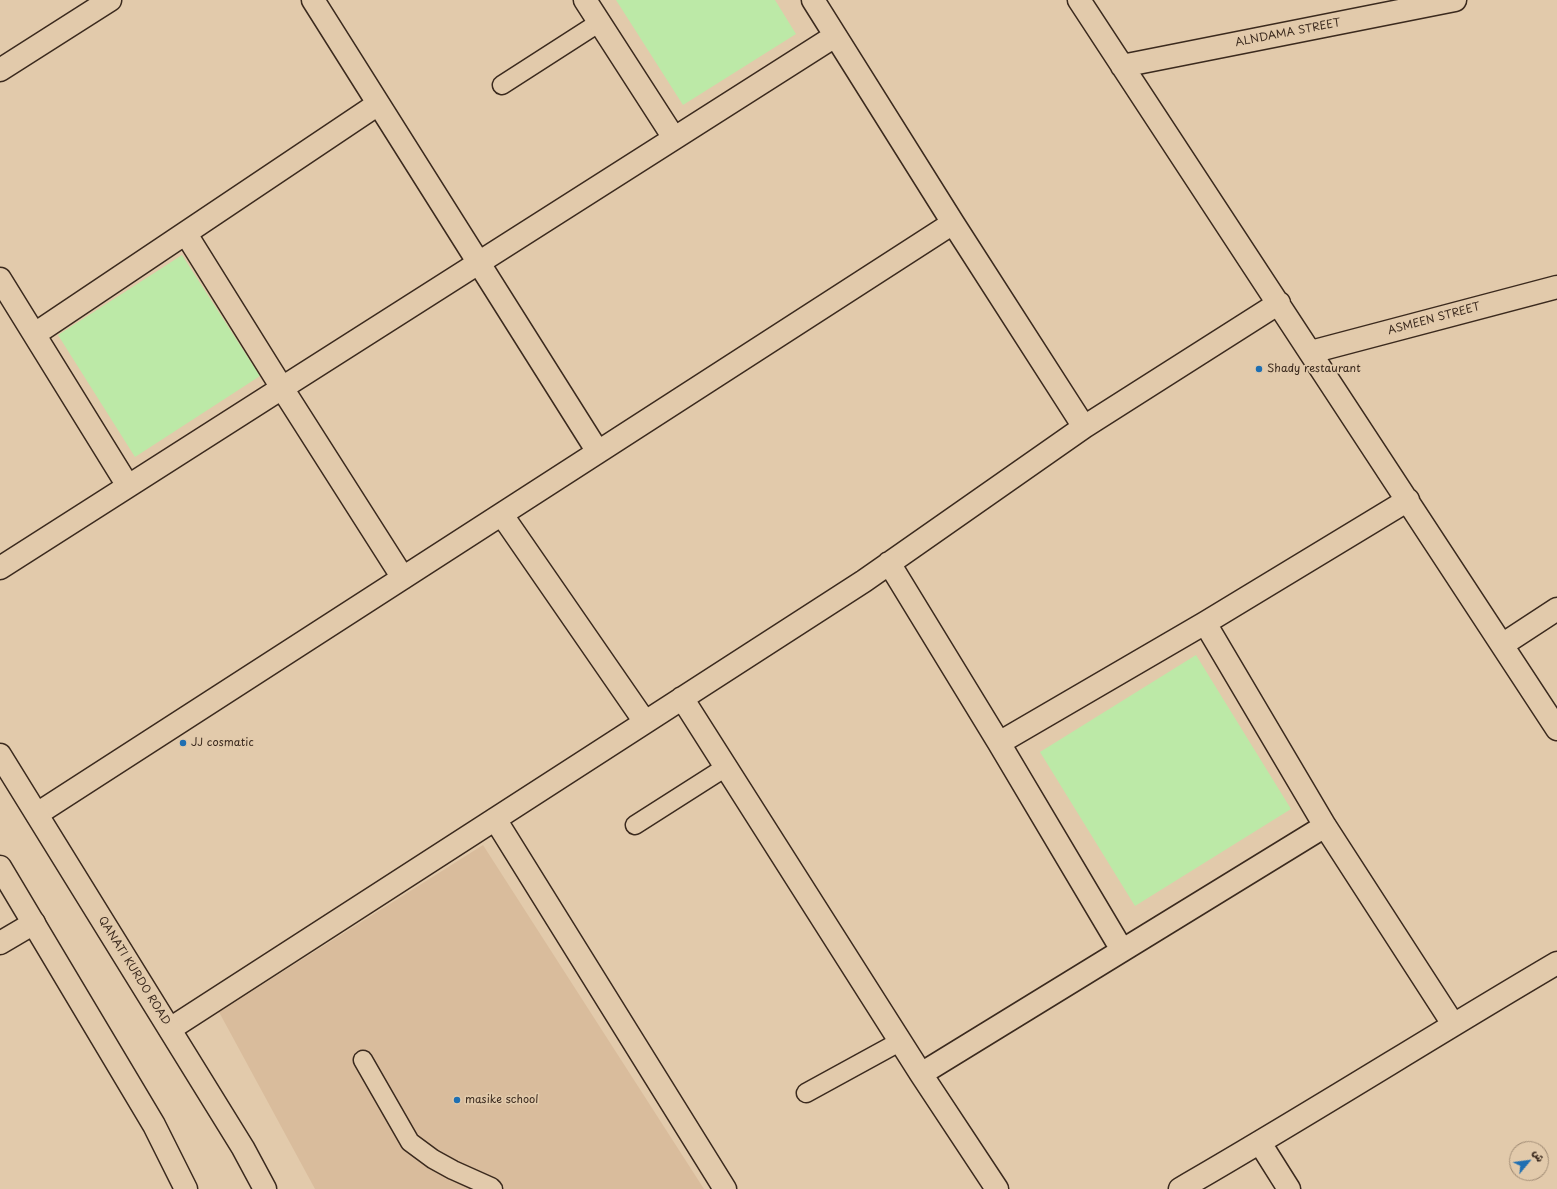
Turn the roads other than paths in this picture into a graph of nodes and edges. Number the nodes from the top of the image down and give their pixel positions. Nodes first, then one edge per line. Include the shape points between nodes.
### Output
1 (110, 0) edge
2 (313, 0) edge
3 (585, 0) edge
4 (813, 0) edge
5 (1079, 0) edge
6 (1455, 0) edge
7 (600, 22) junction
8 (835, 36) junction
9 (1122, 66) junction
10 (0, 70) edge
11 (502, 85) dead end
12 (378, 104) junction
13 (674, 138) junction
14 (953, 223) junction
15 (186, 234) junction
16 (478, 263) junction
17 (0, 279) edge
18 (1557, 287) edge
19 (1279, 303) junction
20 (35, 334) junction
21 (1310, 352) junction
22 (282, 388) junction
23 (1084, 427) junction
24 (598, 452) junction
25 (128, 486) junction
26 (1408, 500) junction
27 (502, 515) junction
28 (889, 563) junction
29 (0, 568) edge
30 (404, 578) junction
31 (1557, 609) edge
32 (1205, 623) junction
33 (1502, 645) junction
34 (682, 698) junction
35 (645, 722) junction
36 (1557, 729) edge
37 (999, 743) junction
38 (0, 755) edge
39 (726, 767) junction
40 (37, 814) junction
41 (495, 819) junction
42 (635, 825) dead end
43 (1325, 826) junction
44 (0, 867) edge
45 (34, 923) junction
46 (0, 943) edge
47 (1122, 950) junction
48 (1557, 963) edge
49 (1453, 1024) junction
50 (170, 1029) junction
51 (900, 1041) junction
52 (363, 1060) dead end
53 (921, 1074) junction
54 (806, 1093) dead end
55 (1260, 1143) junction
56 (186, 1189) edge
57 (265, 1189) edge
58 (493, 1189) edge
59 (725, 1189) edge
60 (996, 1189) edge
61 (1180, 1189) edge
62 (1289, 1189) edge

1 - 10 street
2 - 12 street
3 - 7 street
4 - 8 street
5 - 9 street
6 - 9 street, ALNDAMA STREET
7 - 11 lane
7 - 13 street
8 - 13 street
8 - 14 street
9 - 19 street
12 - 15 street
12 - 16 street
13 - 16 street
14 - 23 street
14 - 24 street
15 - 20 street
15 - 22 street
16 - 22 street
16 - 24 street
17 - 20 street
18 - 21 street, ASMEEN STREET
19 - 21 street
19 - 23 street
20 - 25 street
21 - 26 street
22 - 25 street
22 - 30 street
23 - 28 street
24 - 27 street
25 - 29 street
26 - 32 street
26 - 33 street
27 - 30 street
27 - 35 street
28 - 34 street
28 - 37 street
30 - 40 street
31 - 33 street
32 - 37 street
32 - 43 street
33 - 36 street
34 - 35 street
34 - 39 street
35 - 41 street
37 - 47 street
38 - 40 street, QANATI KURDO ROAD
39 - 42 lane
39 - 51 street
40 - 50 street, QANATI KURDO ROAD
41 - 50 street
41 - 59 street
43 - 47 street
43 - 49 street
44 - 45 street
45 - 46 street
45 - 56 street via 154,1125
47 - 53 street
48 - 49 street
49 - 55 street
50 - 57 street, QANATI KURDO ROAD via 243,1148
51 - 53 street
51 - 54 lane
52 - 58 lane via 410,1142 440,1162
53 - 60 street
55 - 61 street
55 - 62 street

